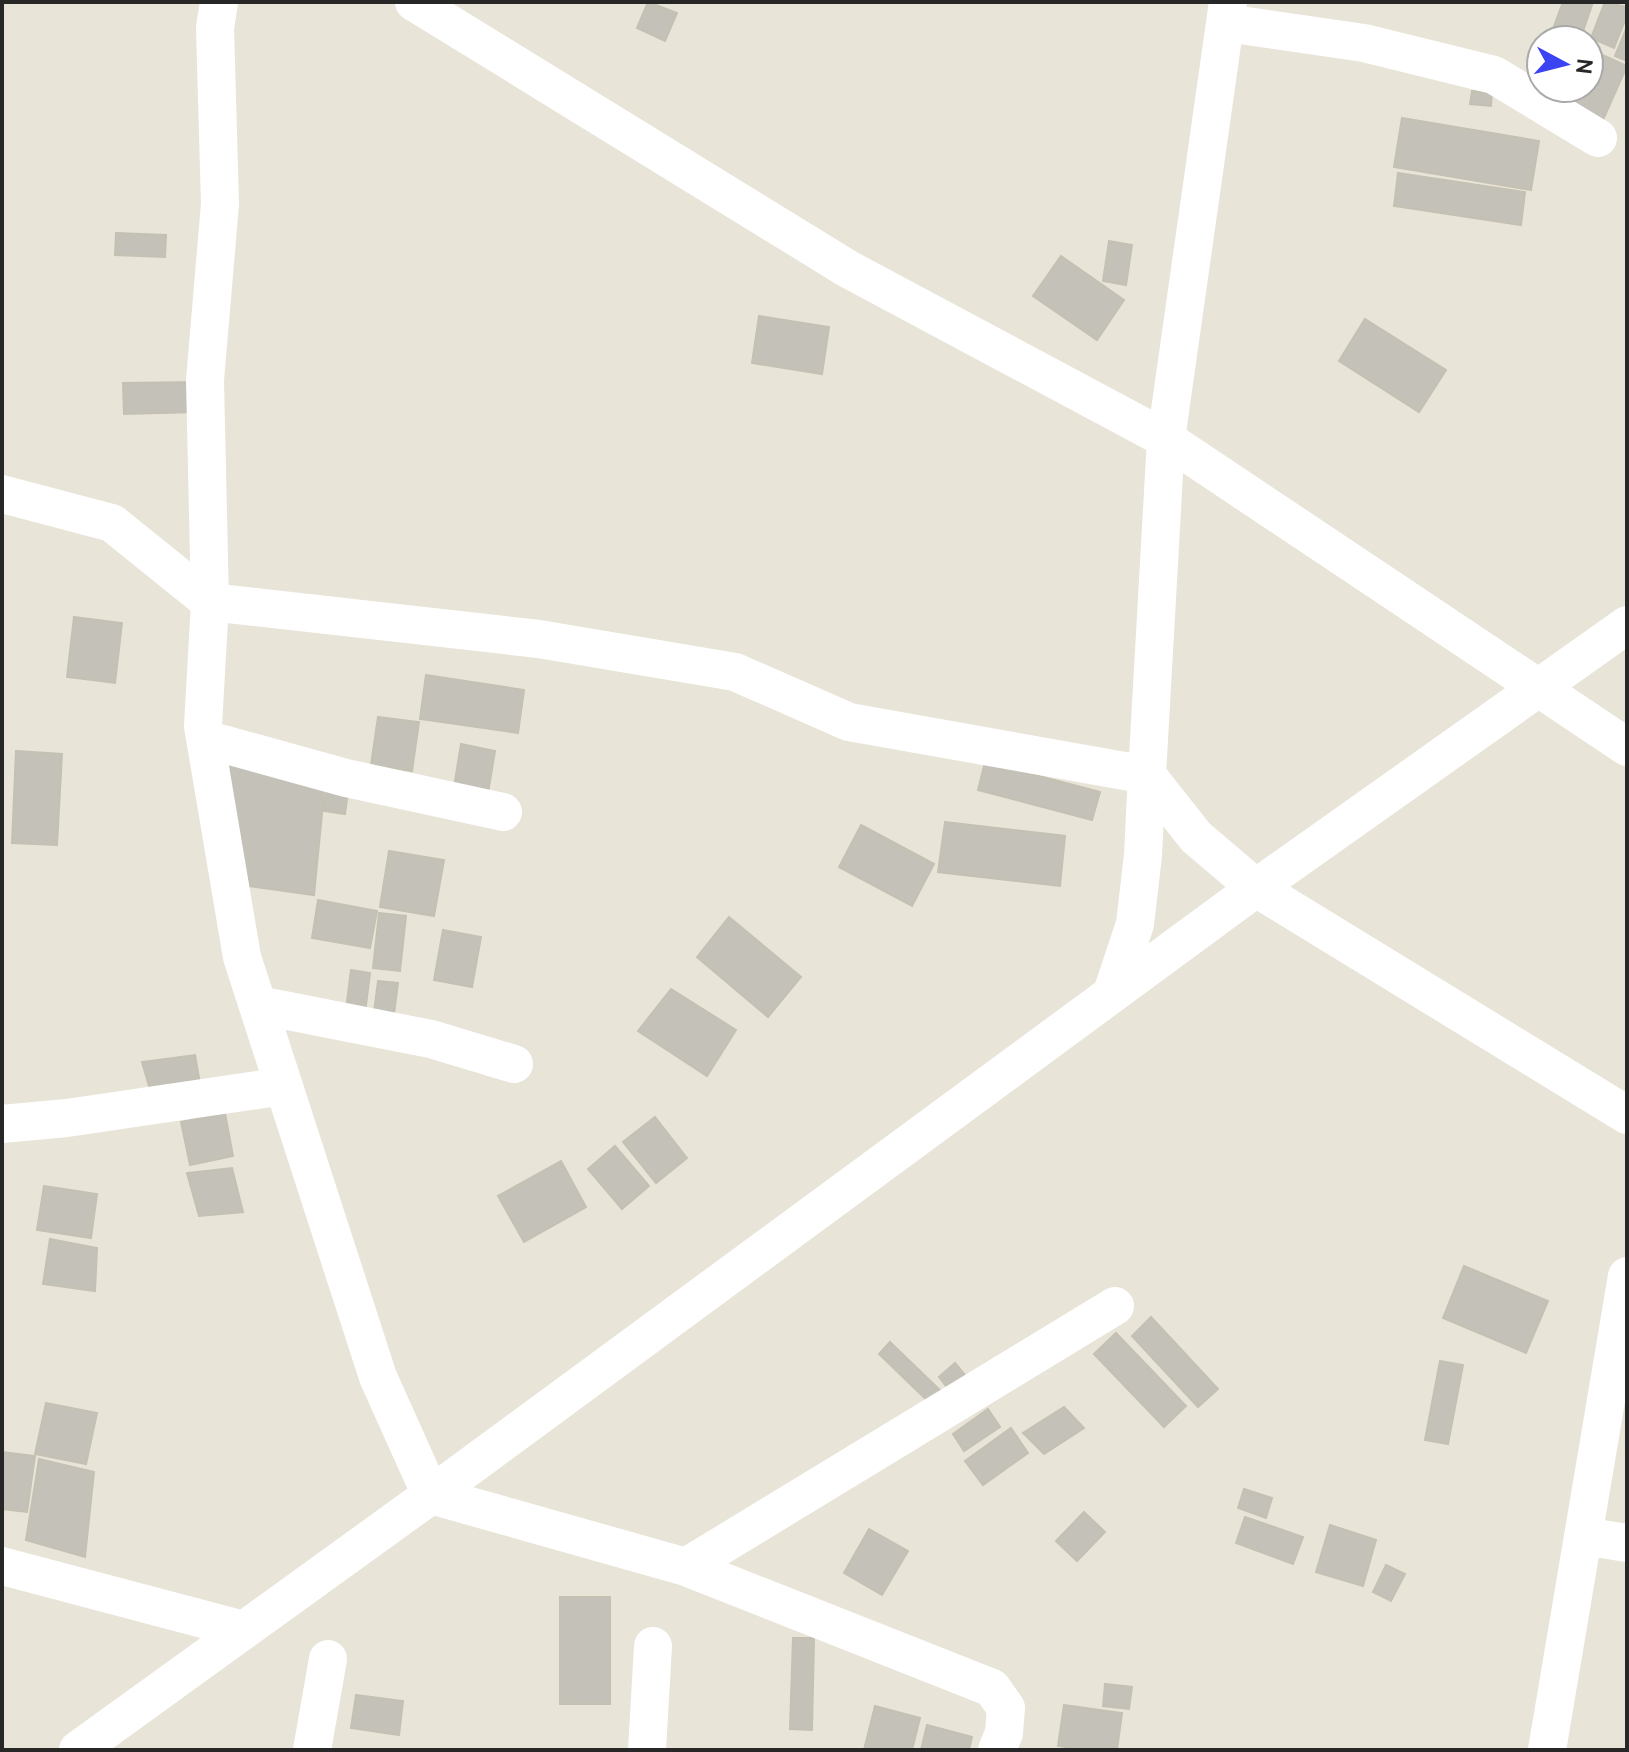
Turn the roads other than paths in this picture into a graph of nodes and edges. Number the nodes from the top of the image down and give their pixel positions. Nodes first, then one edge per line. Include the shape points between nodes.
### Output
1 (219, 2) edge
2 (414, 2) edge
3 (1227, 12) edge
4 (1598, 138) dead end
5 (1166, 439) junction
6 (2, 494) edge
7 (210, 602) junction
8 (1627, 625) edge
9 (1538, 687) junction
10 (205, 739) junction
11 (1627, 747) edge
12 (1147, 775) junction
13 (503, 812) dead end
14 (1256, 888) junction
15 (1112, 993) junction
16 (258, 1005) junction
17 (514, 1064) dead end
18 (284, 1086) junction
19 (1627, 1115) edge
20 (2, 1124) edge
21 (1627, 1276) edge
22 (1115, 1306) dead end
23 (431, 1495) junction
24 (1583, 1536) junction
25 (1627, 1543) edge
26 (2, 1566) edge
27 (686, 1567) junction
28 (244, 1630) junction
29 (653, 1646) dead end
30 (328, 1659) dead end
31 (78, 1750) edge
32 (312, 1750) edge
33 (647, 1750) edge
34 (997, 1750) edge
35 (1547, 1750) edge

1 - 7 street via 215,28 220,204 205,380
2 - 5 street via 848,269
3 - 4 street via 1494,75
3 - 5 street
5 - 9 street
5 - 12 street
6 - 7 street via 112,523
7 - 10 street
7 - 12 street via 539,639 735,672 849,722
8 - 9 street
9 - 11 street
9 - 14 street
10 - 13 street via 346,778
10 - 16 street via 242,957
12 - 14 street via 1196,837
12 - 15 street via 1135,924
14 - 15 street
14 - 19 street
15 - 23 street
16 - 17 street via 431,1039
16 - 18 street
18 - 20 street
18 - 23 street via 378,1377
21 - 24 street
22 - 27 street
23 - 27 street
23 - 28 street
24 - 25 street
24 - 35 street
26 - 28 street
27 - 34 street via 992,1688 1006,1708
28 - 31 street
29 - 33 street
30 - 32 street

